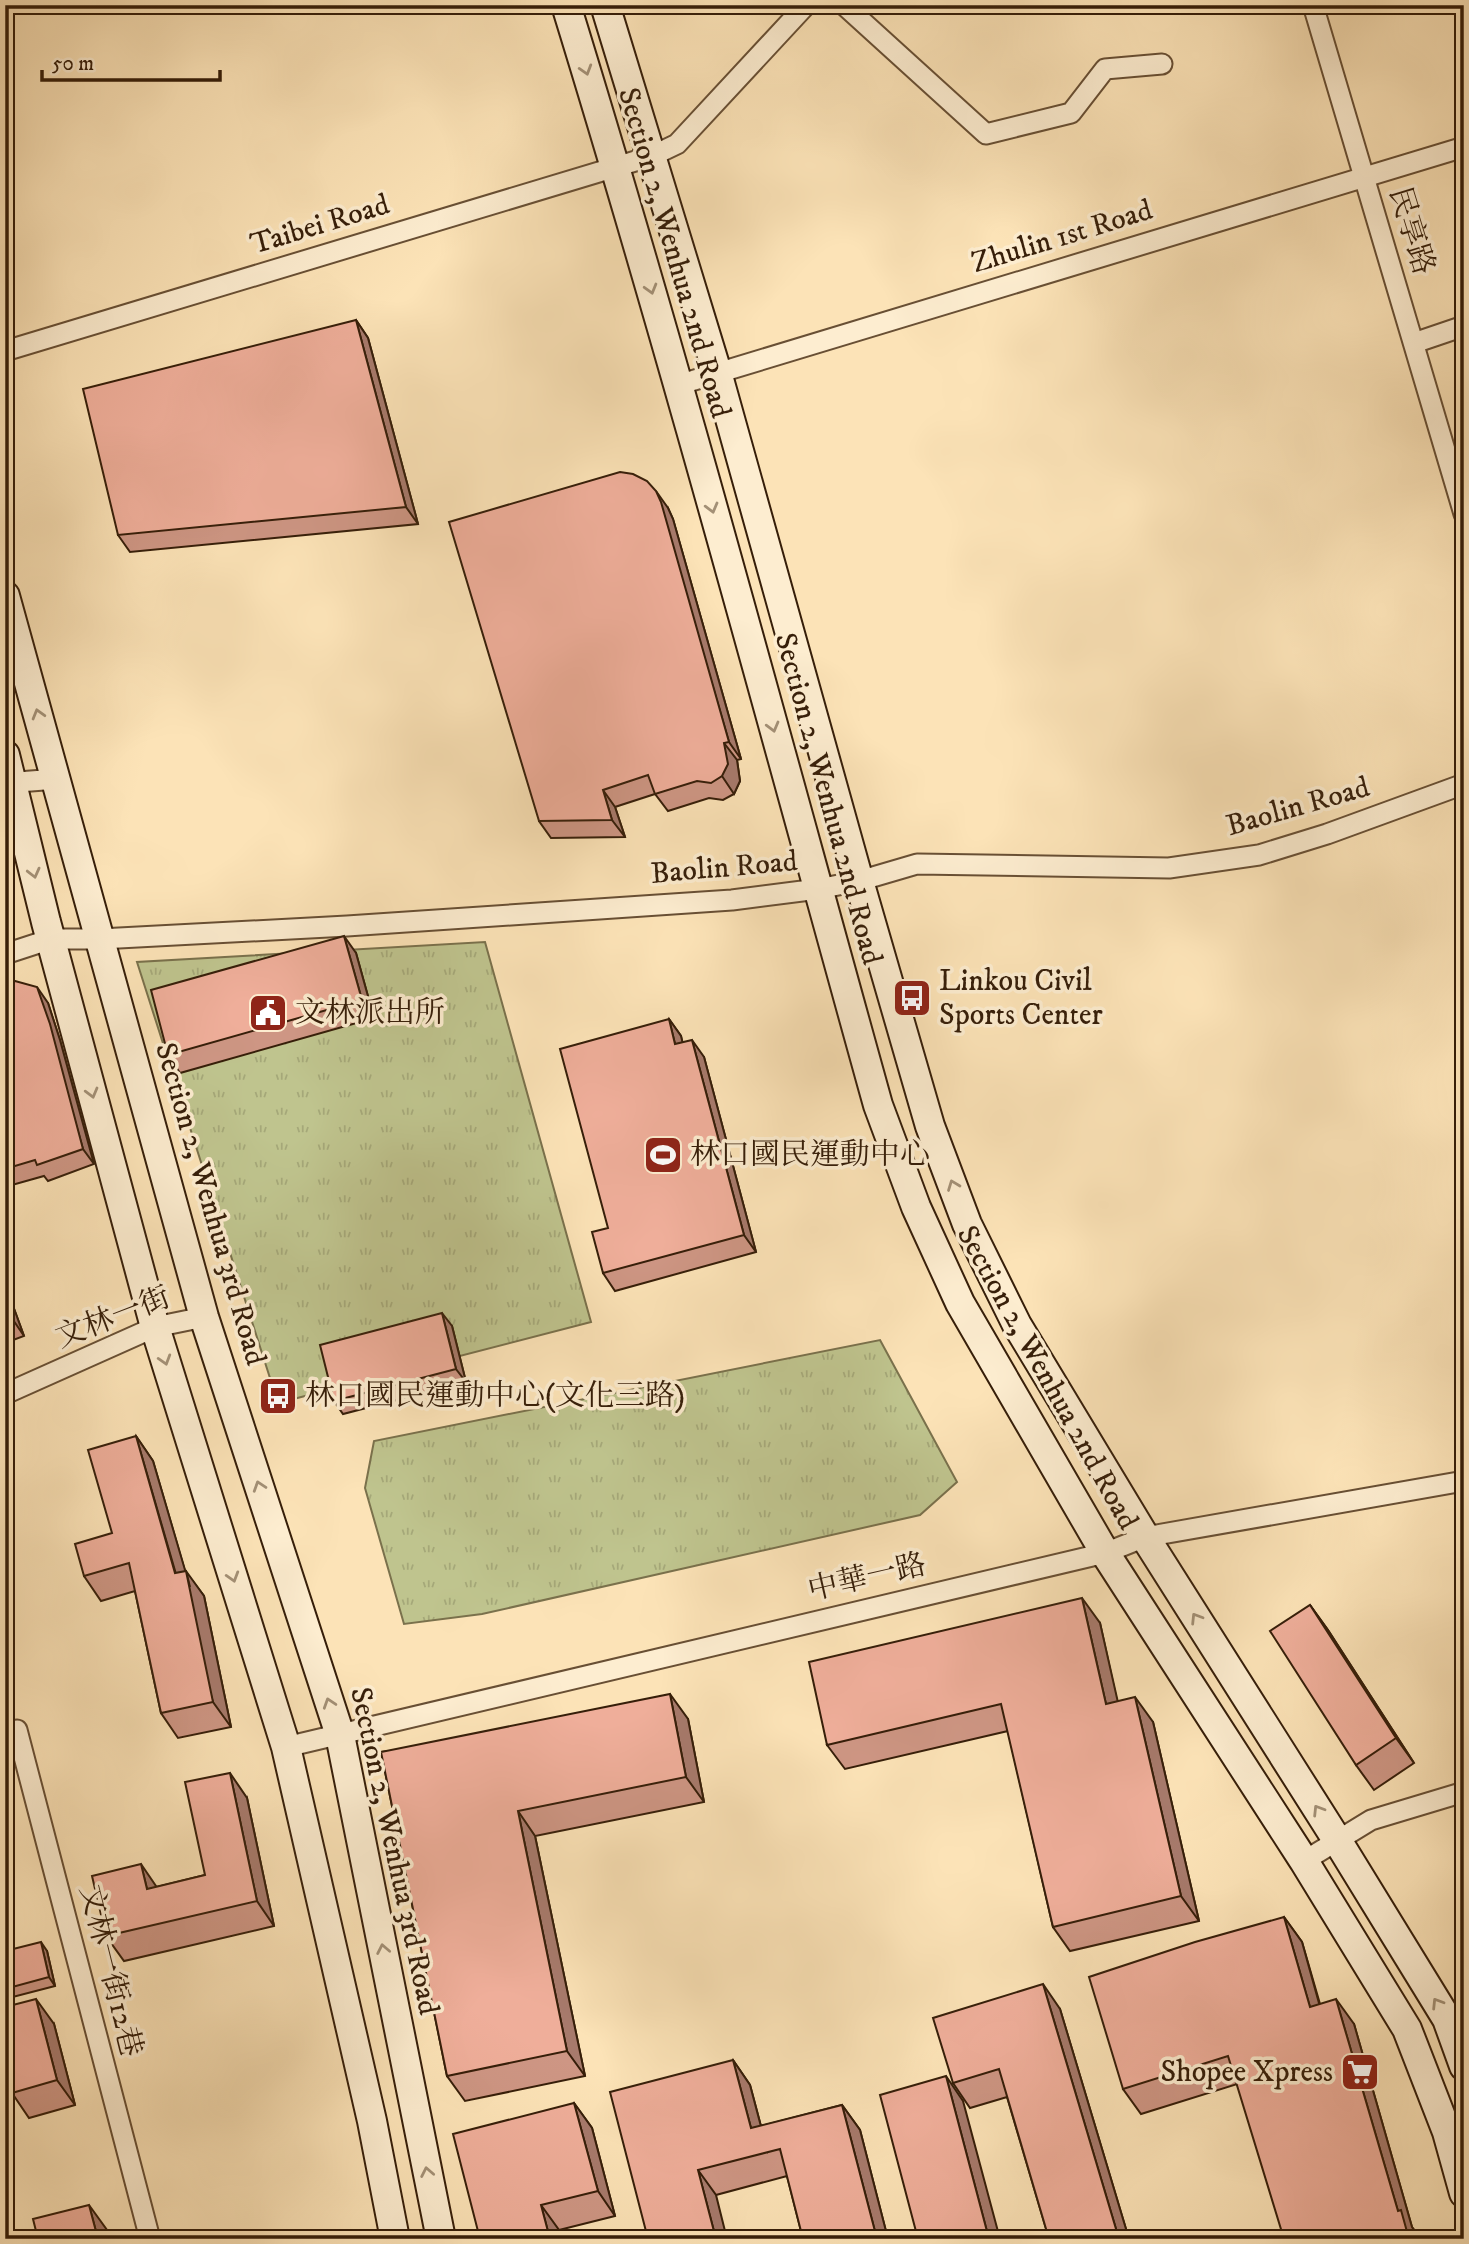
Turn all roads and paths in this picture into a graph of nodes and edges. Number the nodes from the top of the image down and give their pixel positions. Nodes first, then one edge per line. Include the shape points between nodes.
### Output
1 (566, 5) edge
2 (605, 5) edge
3 (806, 5) edge
4 (844, 5) edge
5 (1313, 5) edge
6 (1162, 64) dead end
7 (1464, 147) edge
8 (652, 156) junction
9 (616, 167) junction
10 (1364, 177) junction
11 (1464, 326) edge
12 (1414, 343) junction
13 (5, 351) edge
14 (717, 372) junction
15 (678, 385) junction
16 (1464, 514) edge
17 (5, 596) edge
18 (5, 755) edge
19 (57, 779) junction
20 (9, 783) edge
21 (1464, 784) edge
22 (859, 881) junction
23 (818, 889) junction
24 (51, 939) junction
25 (100, 939) junction
26 (5, 954) edge
27 (204, 1317) junction
28 (155, 1327) junction
29 (5, 1394) edge
30 (1464, 1481) edge
31 (1144, 1537) junction
32 (1105, 1553) junction
33 (5, 1733) edge
34 (340, 1735) junction
35 (286, 1747) junction
36 (1464, 1792) edge
37 (1337, 1840) junction
38 (1304, 1861) junction
39 (1464, 2066) edge
40 (1464, 2193) edge
41 (150, 2239) edge
42 (395, 2239) edge
43 (441, 2239) edge

1 -> 9 street, Section 2, Wenhua 2nd Road
2 - 8 street, Section 2, Wenhua 2nd Road
3 - 8 street, Taibei Road via 677,144
4 - 6 street via 986,134 1071,113 1105,69
5 - 10 street, 民享路
7 - 10 street, Zhulin 1st Road
8 - 9 street, Taibei Road
8 - 14 street, Section 2, Wenhua 2nd Road
9 - 13 street, Taibei Road
9 -> 15 street, Section 2, Wenhua 2nd Road
10 - 12 street, 民享路
10 - 14 street, Zhulin 1st Road
11 - 12 street
12 - 16 street, 民享路
14 - 15 street, Zhulin 1st Road
14 - 22 street, Section 2, Wenhua 2nd Road
15 -> 23 street, Section 2, Wenhua 2nd Road
19 -> 17 street, Section 2, Wenhua 3rd Road
18 - 20 street
19 - 20 street
19 - 25 street, Section 2, Wenhua 3rd Road
20 -> 24 street
21 - 22 street, Baolin Road via 1259,855 1170,869 917,864
22 - 23 street, Baolin Road
31 -> 22 street, Section 2, Wenhua 2nd Road via 1017,1325 967,1224 930,1126
23 - 25 street, Baolin Road via 732,900
23 - 32 street, Section 2, Wenhua 2nd Road via 878,1105 916,1207 960,1303
24 - 25 street, Baolin Road
24 - 26 street, Baolin Road
24 -> 28 street
25 - 27 street, Section 2, Wenhua 3rd Road
27 - 28 street, 文林一街
34 -> 27 street, Section 2, Wenhua 3rd Road
28 - 29 street, 文林一街
28 -> 35 street
30 - 31 street, 中華一路
31 - 32 street, 中華一路
37 -> 31 street, Section 2, Wenhua 2nd Road
32 - 34 street, 中華一路
32 - 38 street, Section 2, Wenhua 2nd Road
33 - 41 street, 文林一街12巷 via 17,1730
34 - 35 street, 中華一路
43 -> 34 street, Section 2, Wenhua 3rd Road
35 - 42 street
36 - 37 street via 1370,1820
37 - 38 street
39 -> 37 street, Section 2, Wenhua 2nd Road via 1447,2019
38 - 40 street, Section 2, Wenhua 2nd Road via 1407,2029 1447,2132

